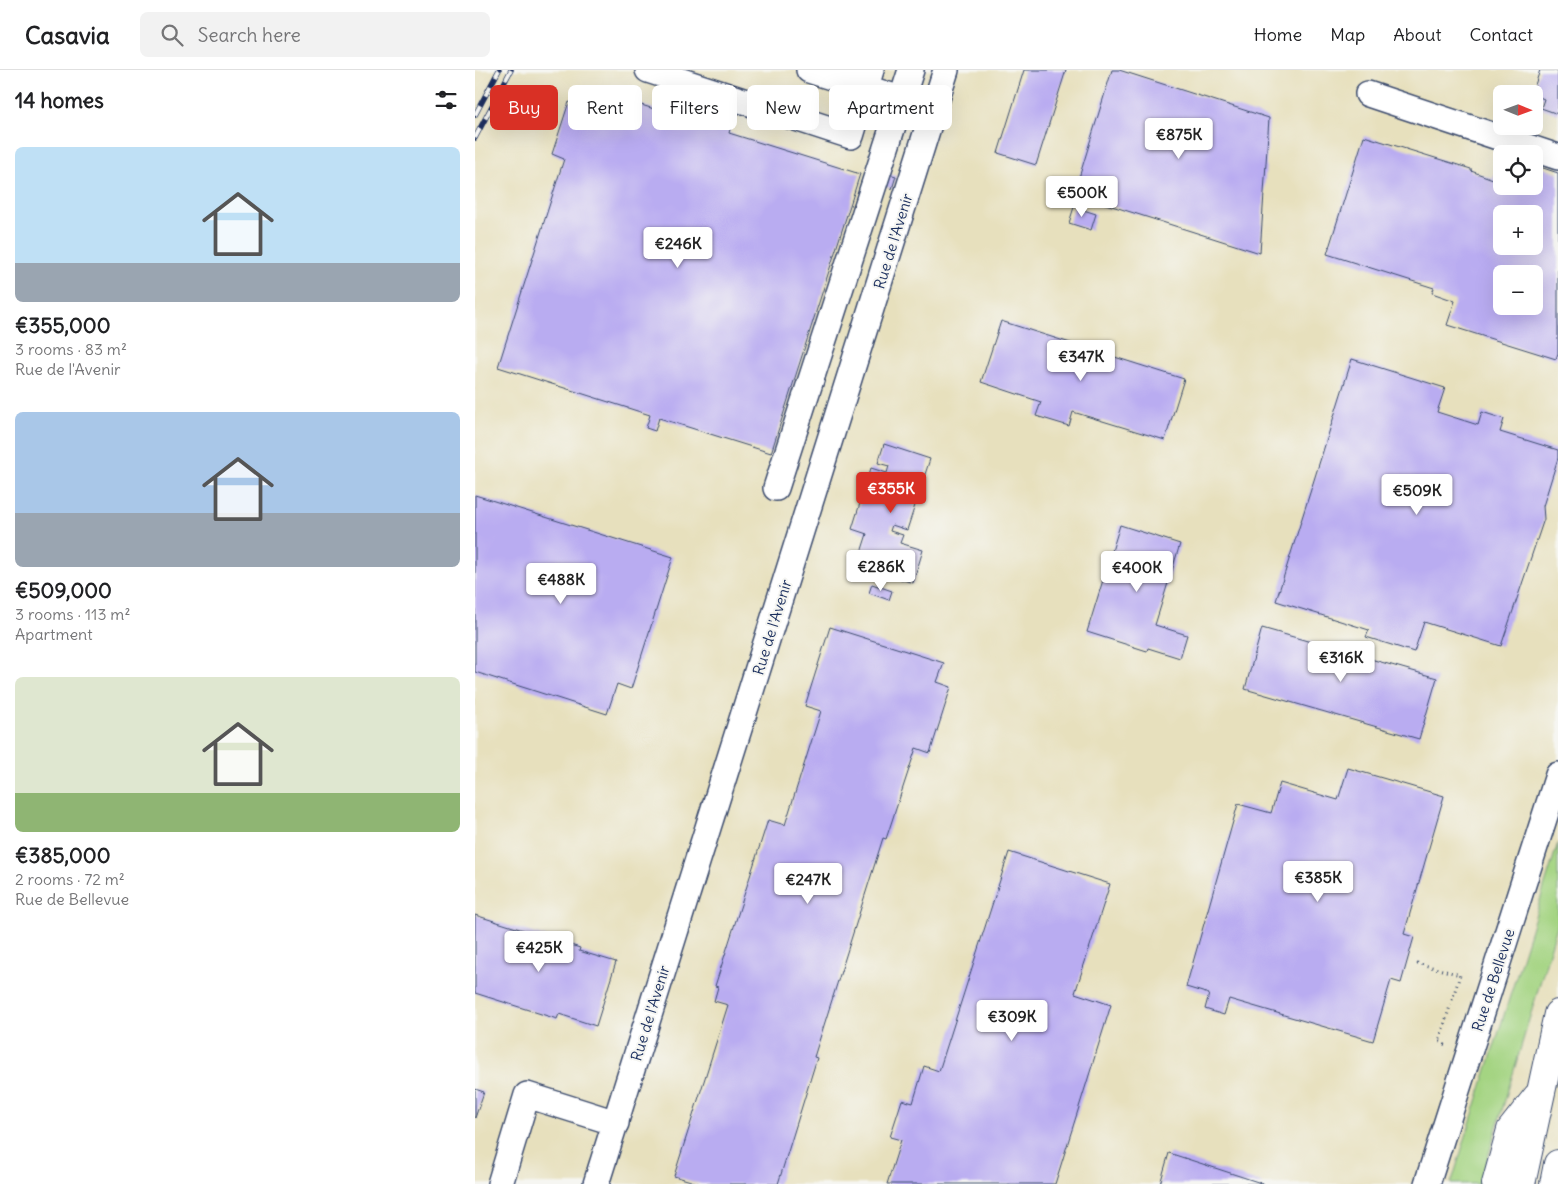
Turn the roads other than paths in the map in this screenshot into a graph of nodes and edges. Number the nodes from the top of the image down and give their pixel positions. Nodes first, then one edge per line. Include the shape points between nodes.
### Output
1 (648, 70) edge
2 (809, 70) edge
3 (911, 70) edge
4 (946, 70) edge
5 (869, 79) edge
6 (906, 85) edge
7 (942, 85) edge
8 (1368, 94) dead end
9 (891, 130) edge
10 (928, 130) edge
11 (1558, 157) edge
12 (776, 488) dead end
13 (1558, 775) edge
14 (1558, 1014) edge
15 (1540, 1094) junction
16 (616, 1123) junction
17 (1558, 1164) edge
18 (500, 1184) edge
19 (596, 1184) edge
20 (1427, 1184) edge
21 (1496, 1184) edge
22 (1521, 1184) edge
23 (1554, 1184) edge

1 - 5 street via 851,136
2 - 5 street
3 - 6 street
4 - 7 street, Rue de l'Avenir
8 - 11 street
9 - 12 street
10 - 16 street, Rue de l'Avenir
13 - 20 street, Rue de Bellevue
14 - 15 highway
15 - 21 highway via 1511,1130
15 - 22 highway
16 - 18 street via 527,1095
16 - 19 street, Rue de l'Avenir
17 - 23 highway

